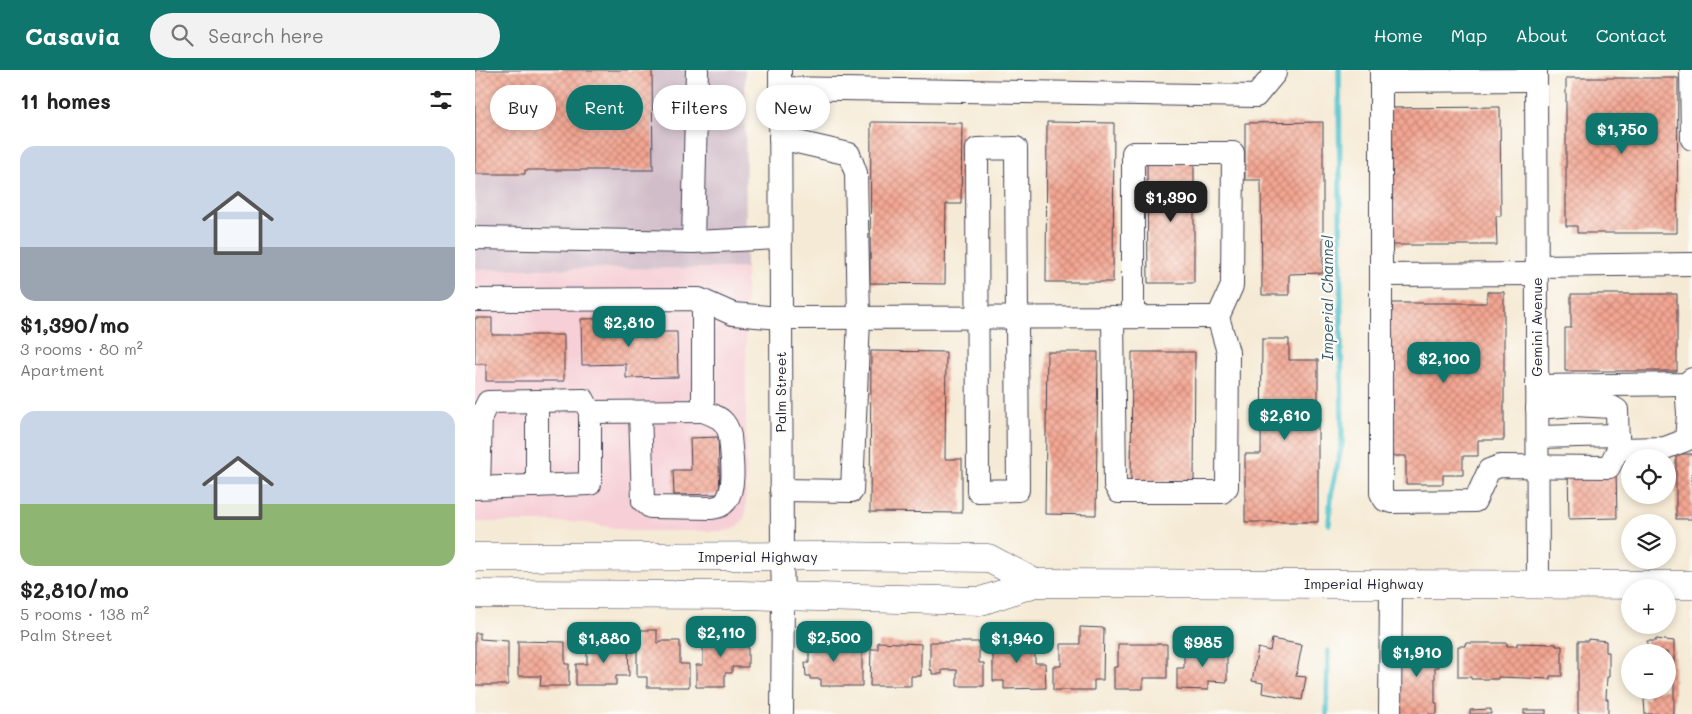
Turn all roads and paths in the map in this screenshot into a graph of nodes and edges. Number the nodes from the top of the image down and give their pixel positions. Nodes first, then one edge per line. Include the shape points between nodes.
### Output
1 (697, 70) edge
2 (1275, 70) edge
3 (1691, 70) edge
4 (1381, 75) edge
5 (1536, 75) edge
6 (780, 79) edge
7 (852, 80) edge
8 (780, 138) junction
9 (1692, 139) edge
10 (475, 238) edge
11 (780, 238) junction
12 (693, 242) junction
13 (1692, 264) edge
14 (1537, 270) junction
15 (1381, 275) junction
16 (475, 300) edge
17 (703, 301) junction
18 (1018, 317) junction
19 (1123, 317) junction
20 (1218, 317) junction
21 (780, 318) junction
22 (859, 318) junction
23 (977, 318) junction
24 (1689, 381) edge
25 (1537, 386) junction
26 (537, 401) junction
27 (1537, 408) junction
28 (703, 411) junction
29 (589, 412) junction
30 (640, 412) junction
31 (1538, 437) junction
32 (1618, 442) junction
33 (1538, 466) junction
34 (537, 486) junction
35 (477, 488) edge
36 (781, 490) junction
37 (782, 556) junction
38 (475, 557) edge
39 (1035, 583) junction
40 (1391, 584) junction
41 (1538, 584) junction
42 (1692, 585) edge
43 (475, 594) edge
44 (783, 596) junction
45 (782, 714) edge
46 (1390, 714) edge

1 - 12 street
2 - 7 street via 1256,96
3 - 9 street
4 - 5 street
4 - 15 street
5 - 14 street, Gemini Avenue
6 - 7 street
6 - 8 street, Palm Street
8 - 11 street, Palm Street
8 - 22 street via 849,154 856,173
10 - 12 street
11 - 12 street
11 - 21 street, Palm Street
13 - 14 street
14 - 15 street
14 - 25 street, Gemini Avenue
15 - 33 street via 1381,493 1385,500 1475,501 1489,470 1500,466
16 - 17 street
17 - 21 street via 733,314
17 - 28 street
18 - 19 street
18 - 23 street
18 - 23 street via 1016,148 977,149
18 - 23 street via 1018,490 978,491
19 - 20 street
19 - 20 street via 1133,153 1233,153 1232,286
19 - 20 street via 1115,485 1119,492 1222,492 1227,488 1228,352
21 - 22 street
21 - 36 street, Palm Street
22 - 23 street
22 - 36 street via 852,491
24 - 25 street
24 - 32 street via 1685,440 1665,448
25 - 27 street, Gemini Avenue
26 - 29 street via 584,400
26 - 34 street
26 - 35 street via 488,402 481,416
27 - 31 street, Gemini Avenue
27 - 32 street via 1612,407 1617,410
28 - 30 street
28 - 30 street via 723,420 731,436 731,489 726,502 712,508 655,508 643,501
29 - 30 street
29 - 34 street via 590,484
31 - 32 street
31 - 33 street, Gemini Avenue
32 - 33 street via 1609,467
33 - 41 street, Gemini Avenue
34 - 35 street
36 - 37 street, Palm Street
37 - 38 main road, Imperial Highway
37 - 39 main road, Imperial Highway via 988,558
37 - 44 street, Palm Street
39 - 40 main road, Imperial Highway
39 - 44 main road, Imperial Highway via 981,601
40 - 41 main road, Imperial Highway
40 - 46 street
41 - 42 main road, Imperial Highway
43 - 44 main road, Imperial Highway
44 - 45 street, Palm Street

